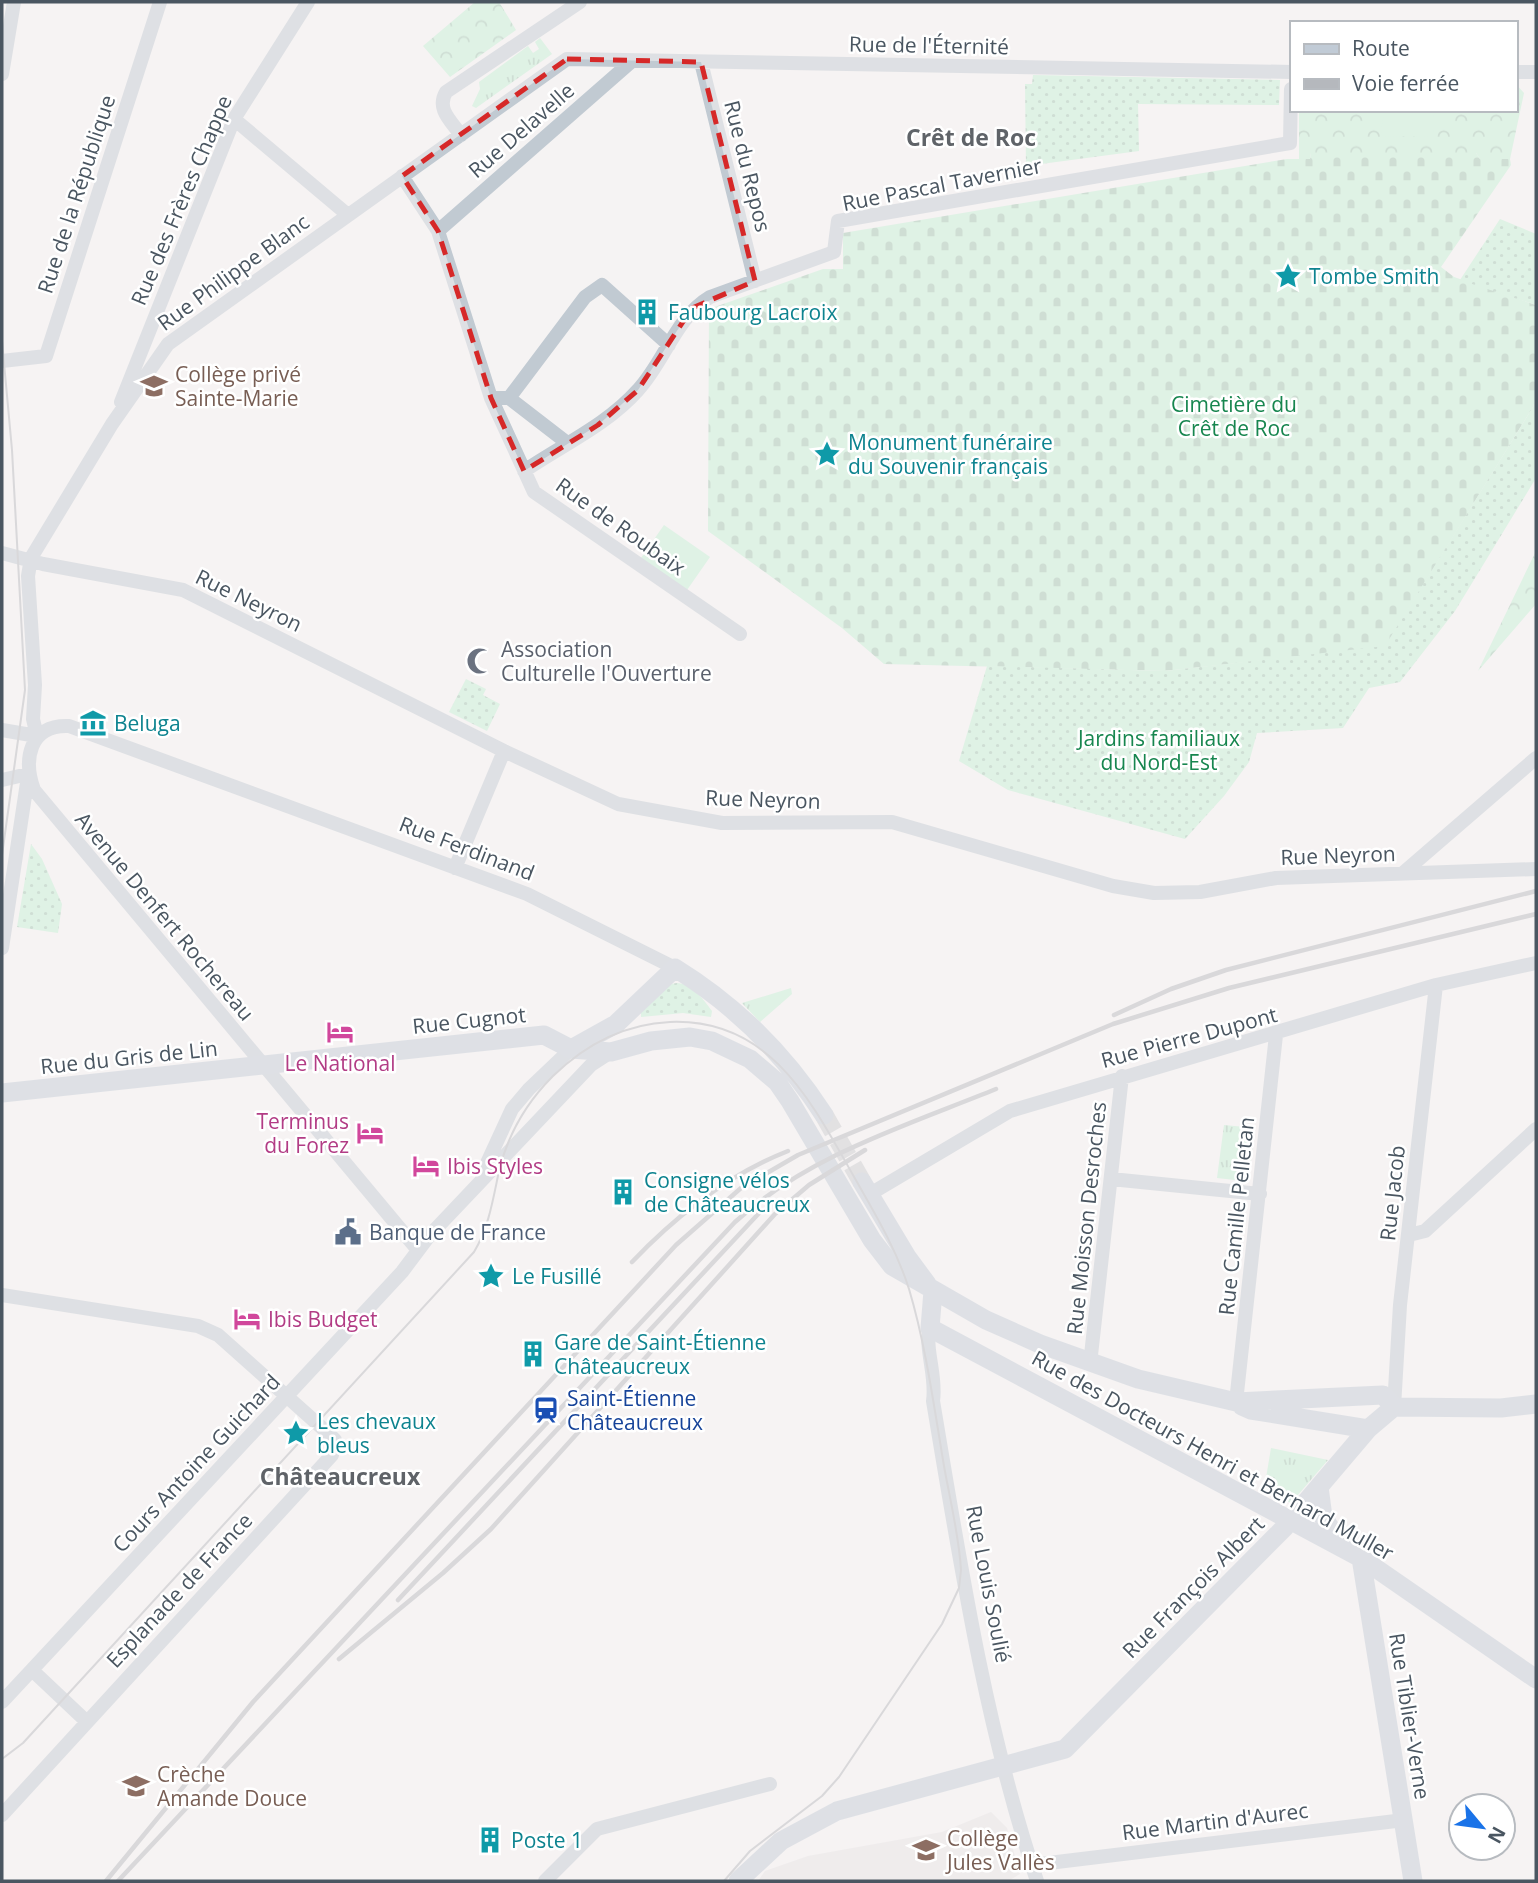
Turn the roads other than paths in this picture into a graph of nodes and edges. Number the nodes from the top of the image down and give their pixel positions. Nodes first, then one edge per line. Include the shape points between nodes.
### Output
1 (14, 2) edge
2 (160, 2) edge
3 (308, 2) edge
4 (580, 2) edge
5 (567, 59) joint
6 (632, 61) junction
7 (701, 62) junction
8 (1290, 72) edge
9 (1517, 72) edge
10 (1536, 72) edge
11 (2, 74) edge
12 (1291, 112) edge
13 (234, 119) junction
14 (461, 135) junction
15 (402, 176) junction
16 (348, 215) junction
17 (438, 231) junction
18 (755, 281) junction
19 (669, 345) junction
20 (2, 361) edge
21 (491, 398) junction
22 (509, 398) junction
23 (112, 424) junction
24 (566, 442) junction
25 (524, 471) junction
26 (2, 553) edge
27 (32, 558) junction
28 (740, 634) dead end
29 (2, 730) edge
30 (37, 736) junction
31 (504, 751) junction
32 (1536, 758) edge
33 (28, 774) junction
34 (2, 780) edge
35 (455, 868) junction
36 (1536, 869) edge
37 (1403, 873) junction
38 (2, 948) edge
39 (1536, 963) edge
40 (675, 968) junction
41 (1436, 985) junction
42 (1276, 1035) junction
43 (571, 1049) junction
44 (611, 1052) junction
45 (262, 1065) junction
46 (1122, 1076) junction
47 (2, 1093) edge
48 (824, 1115) tunnel mouth
49 (1536, 1129) edge
50 (1111, 1179) junction
51 (476, 1186) junction
52 (859, 1189) junction
53 (1260, 1194) junction
54 (1409, 1236) junction
55 (417, 1249) junction
56 (933, 1291) junction
57 (2, 1295) edge
58 (930, 1328) junction
59 (1090, 1364) junction
60 (286, 1395) junction
61 (1236, 1402) junction
62 (1536, 1404) edge
63 (1394, 1407) junction
64 (1368, 1429) junction
65 (1319, 1487) junction
66 (1292, 1519) junction
67 (1344, 1548) junction
68 (1361, 1558) junction
69 (33, 1671) junction
70 (1536, 1679) edge
71 (2, 1702) edge
72 (86, 1721) junction
73 (1003, 1767) junction
74 (770, 1784) dead end
75 (2, 1815) edge
76 (1404, 1820) junction
77 (1032, 1865) junction
78 (545, 1881) edge
79 (738, 1881) edge
80 (1037, 1881) edge
81 (1413, 1881) edge

1 - 11 street
2 - 20 street, Rue de la République via 46,356
3 - 13 street, Rue des Frères Chappe
4 - 14 street via 446,92 443,110
5 - 6 street, Rue de l'Éternité
5 - 14 street, Rue Philippe Blanc
6 - 7 street, Rue de l'Éternité
6 - 17 street, Rue Delavelle
7 - 8 street, Rue de l'Éternité
7 - 18 street, Rue du Repos
9 - 10 street
12 - 18 street, Rue Pascal Tavernier via 1290,143 838,221 834,252
13 - 16 street
13 - 23 street, Rue des Frères Chappe
14 - 15 street, Rue Philippe Blanc
15 - 16 street, Rue Philippe Blanc
15 - 17 street, Rue de Roubaix
16 - 23 street, Rue Philippe Blanc via 168,344
17 - 21 street, Rue de Roubaix
18 - 19 street, Rue Pascal Tavernier via 692,308
19 - 22 street via 602,285 585,297
19 - 24 street, Rue Pascal Tavernier via 638,390 598,425
21 - 22 street
21 - 25 street, Rue de Roubaix
22 - 24 street
23 - 27 street
24 - 25 street, Rue Pascal Tavernier
25 - 28 street, Rue de Roubaix via 534,492
26 - 27 street, Rue Neyron
27 - 30 street via 28,576
27 - 31 street, Rue Neyron via 43,564 183,590
29 - 30 street
30 - 33 street via 27,757
30 - 35 street, Rue Ferdinand via 47,729 69,726
31 - 35 street
31 - 37 street, Rue Neyron via 618,804 722,823 892,822 1113,886 1154,893 1200,892 1276,878
32 - 37 street
33 - 34 street
33 - 38 street
33 - 45 street, Avenue Denfert Rochereau via 34,790
35 - 40 street, Rue Ferdinand via 527,894
36 - 37 street, Rue Neyron
39 - 41 street, Rue Pierre Dupont
40 - 43 main road via 616,1024
40 - 48 main road, Rue Ferdinand via 719,1000 784,1060
41 - 42 street, Rue Pierre Dupont
41 - 54 street, Rue Jacob
42 - 46 street, Rue Pierre Dupont
42 - 53 street, Rue Camille Pelletan
43 - 44 main road, Rue Cugnot
43 - 45 main road, Rue Cugnot via 544,1035
43 - 51 street via 512,1109
44 - 51 street, Cours Antoine Guichard via 591,1065
44 - 52 main road, Rue Cugnot via 671,1037 732,1048 771,1077
45 - 47 main road, Rue du Gris de Lin
45 - 55 street, Avenue Denfert Rochereau
46 - 50 street, Rue Moisson Desroches
46 - 52 street, Rue Pierre Dupont via 1010,1111
49 - 54 street via 1425,1231
50 - 53 street
50 - 59 street, Rue Moisson Desroches
51 - 55 street, Cours Antoine Guichard
52 - 56 main road, Rue Cugnot
53 - 61 street, Rue Camille Pelletan
54 - 63 street, Rue Jacob
55 - 60 street, Cours Antoine Guichard via 402,1272
56 - 58 main road, Rue Louis Soulié
56 - 59 main road via 997,1325
57 - 60 street via 198,1326 218,1335
58 - 66 main road, Rue des Docteurs Henri et Bernard Muller
58 - 73 street, Rue Louis Soulié via 936,1382 933,1401
59 - 61 main road
60 - 69 street, Cours Antoine Guichard
60 - 72 street, Esplanade de France via 335,1440 332,1455
61 - 63 main road via 1383,1395
61 - 64 main road via 1251,1410
62 - 63 main road
63 - 64 main road, Rue François Albert
64 - 65 main road, Rue François Albert
65 - 66 main road, Rue François Albert
65 - 67 main road via 1323,1517
66 - 67 main road, Rue des Docteurs Henri et Bernard Muller
66 - 73 main road, Rue François Albert via 1065,1749
67 - 68 main road, Rue des Docteurs Henri et Bernard Muller
68 - 70 main road, Rue des Docteurs Henri et Bernard Muller
68 - 76 main road, Rue Tiblier-Verne
69 - 71 street, Cours Antoine Guichard
69 - 72 street
72 - 75 street, Esplanade de France
73 - 77 street, Rue Louis Soulié
73 - 79 main road, Rue François Albert via 837,1811 781,1841
74 - 78 street via 597,1829
76 - 77 street, Rue Martin d'Aurec
76 - 81 main road, Rue Tiblier-Verne
77 - 80 street, Rue Louis Soulié

